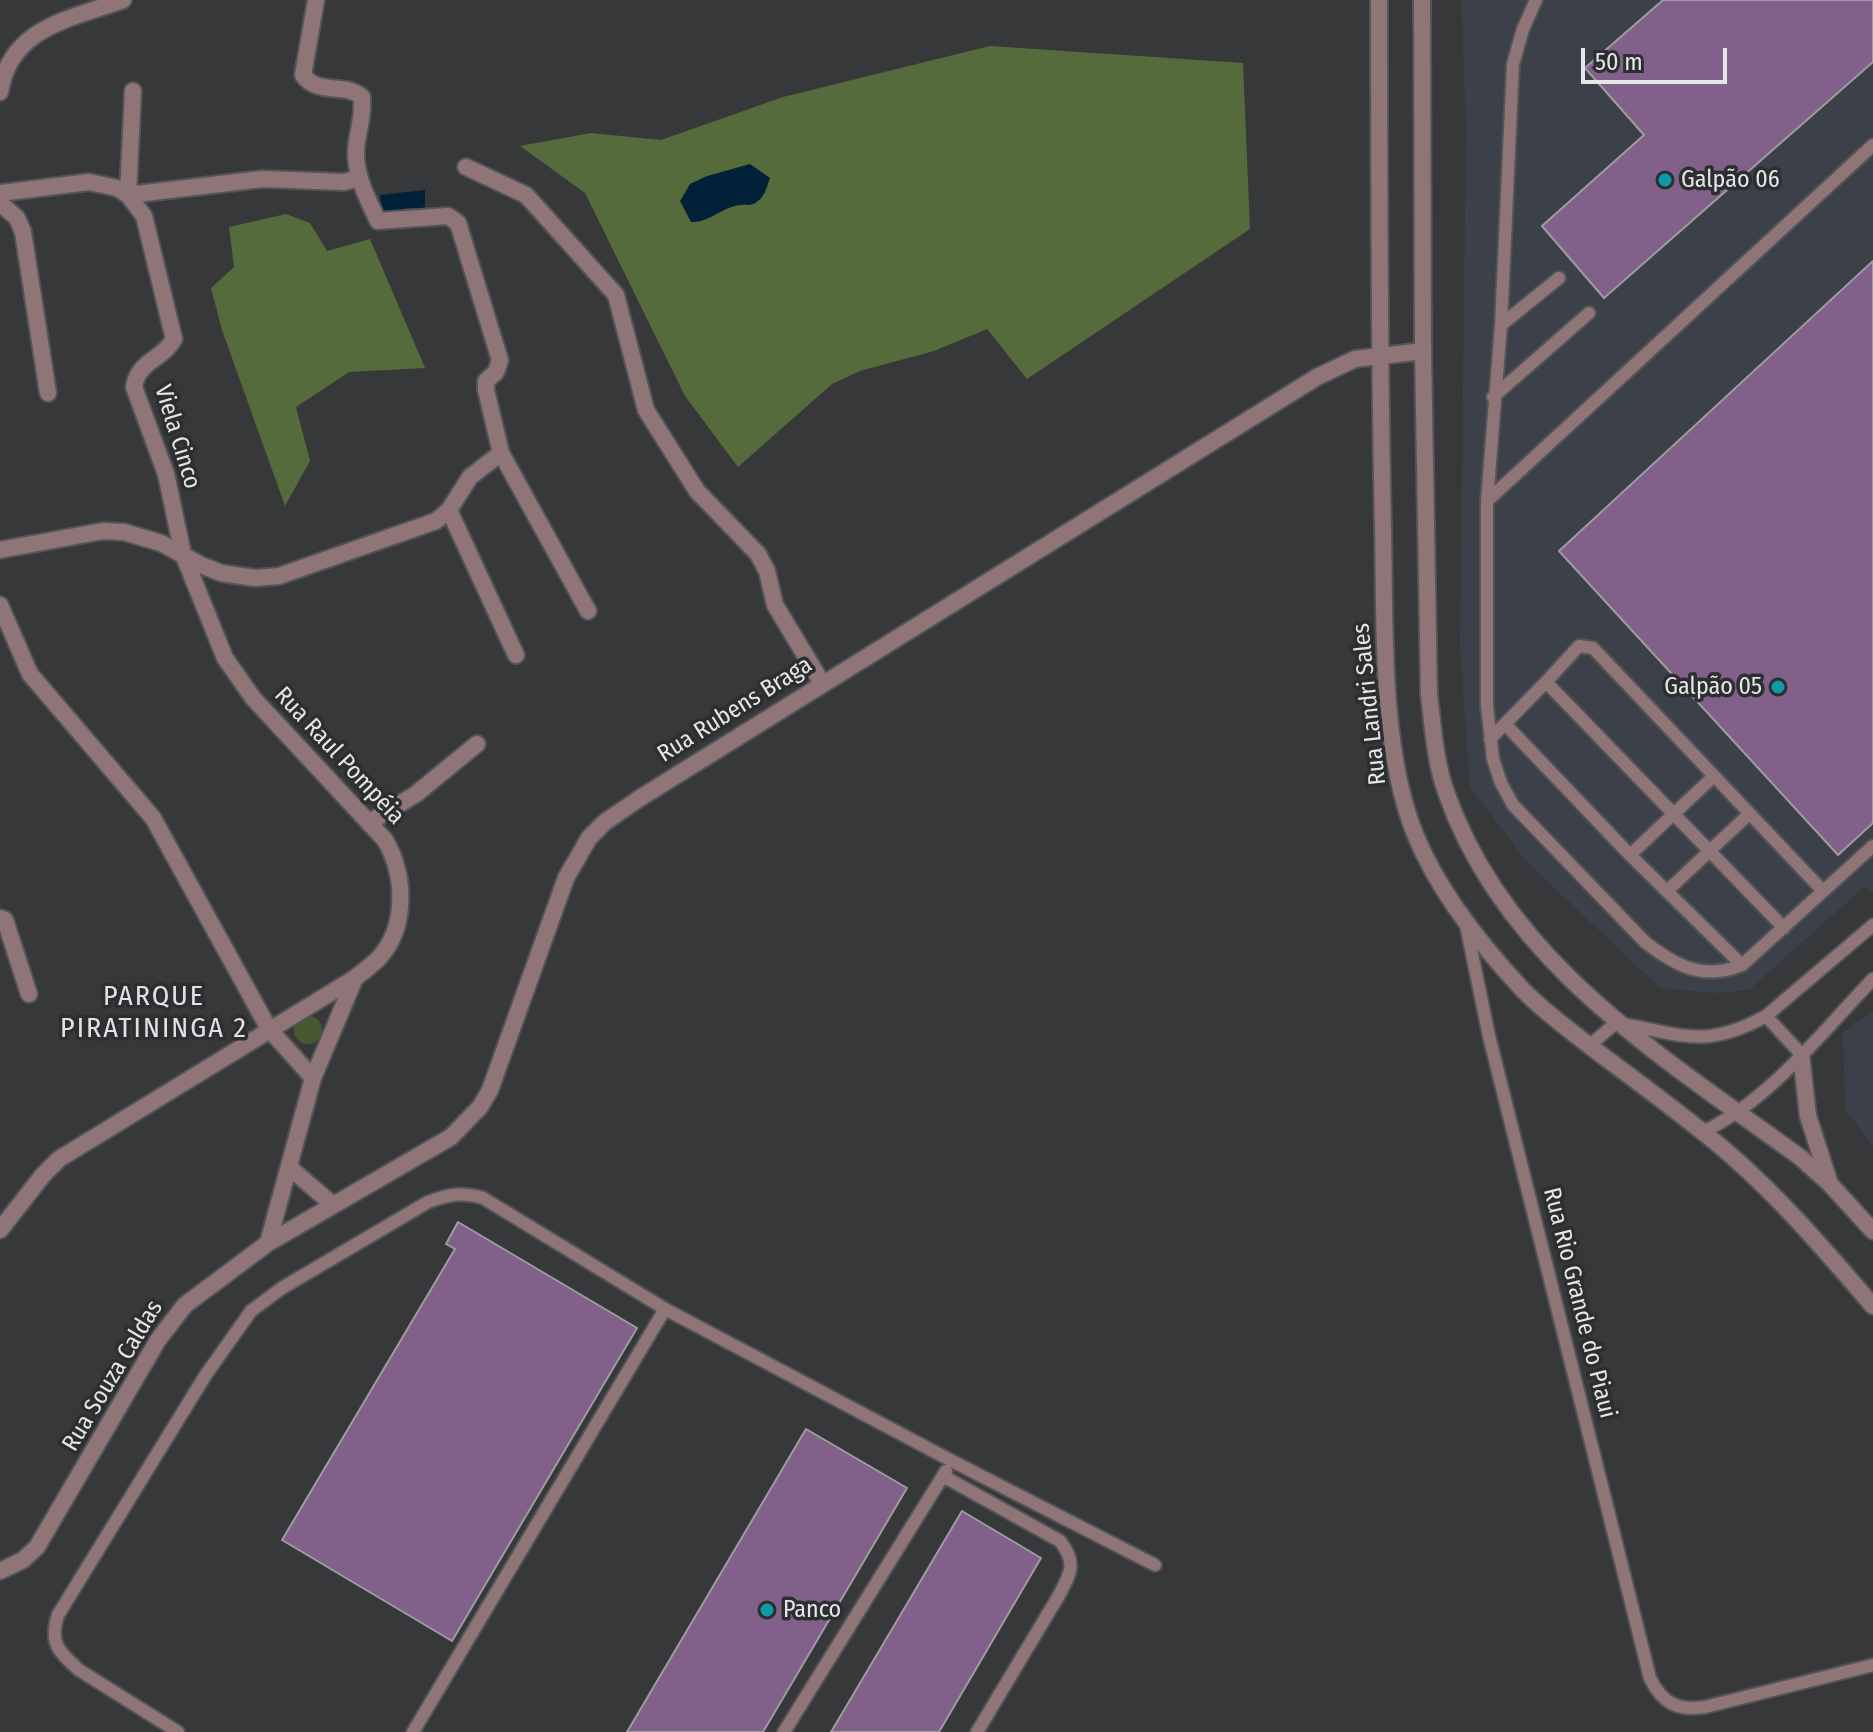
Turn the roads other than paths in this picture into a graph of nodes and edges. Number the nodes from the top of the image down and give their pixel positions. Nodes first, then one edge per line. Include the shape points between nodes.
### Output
1 (123, 0) edge
2 (316, 0) edge
3 (1379, 0) edge
4 (1422, 0) edge
5 (1536, 0) edge
6 (133, 91) dead end
7 (0, 92) edge
8 (1873, 145) edge
9 (466, 167) dead end
10 (359, 178) junction
11 (0, 193) edge
12 (128, 195) junction
13 (0, 203) edge
14 (1559, 278) dead end
15 (1589, 313) dead end
16 (1501, 325) junction
17 (1423, 351) junction
18 (1379, 355) junction
19 (48, 393) dead end
20 (1493, 397) junction
21 (501, 453) junction
22 (1487, 501) junction
23 (449, 510) junction
24 (0, 550) edge
25 (183, 554) junction
26 (0, 605) edge
27 (588, 611) dead end
28 (516, 655) dead end
29 (1546, 682) junction
30 (822, 683) junction
31 (1505, 724) junction
32 (1490, 739) junction
33 (477, 744) dead end
34 (1714, 776) junction
35 (1749, 814) junction
36 (1674, 815) junction
37 (370, 822) junction
38 (1873, 846) edge
39 (1708, 850) junction
40 (1630, 855) junction
41 (1667, 891) junction
42 (1823, 891) junction
43 (0, 918) edge
44 (1465, 922) junction
45 (1873, 925) edge
46 (1784, 928) junction
47 (1742, 965) junction
48 (355, 978) junction
49 (1873, 979) edge
50 (29, 994) dead end
51 (1766, 1016) junction
52 (1616, 1023) junction
53 (269, 1029) junction
54 (1590, 1045) junction
55 (1801, 1054) junction
56 (313, 1078) junction
57 (1739, 1113) junction
58 (1703, 1132) junction
59 (289, 1167) junction
60 (1829, 1183) junction
61 (332, 1204) junction
62 (0, 1230) edge
63 (1873, 1231) edge
64 (268, 1243) junction
65 (1873, 1306) edge
66 (665, 1309) junction
67 (952, 1461) junction
68 (943, 1476) junction
69 (1155, 1565) dead end
70 (0, 1571) edge
71 (1873, 1665) edge
72 (178, 1732) edge
73 (413, 1732) edge
74 (784, 1732) edge
75 (977, 1732) edge

1 - 7 street via 31,37 6,68
2 - 10 street via 303,75 309,83 362,97 356,143
3 - 18 street, Rua Landri Sales
4 - 17 street
5 - 16 lane via 1513,64
6 - 12 street
8 - 22 lane
9 - 30 street via 526,195 616,295 646,410 697,491 758,554 775,605
10 - 12 street via 262,179
10 - 21 street via 378,221 448,216 458,223 500,360 486,390
11 - 12 street via 89,182
12 - 25 street, Viela Cinco via 144,216 174,339 143,366 134,387 166,474
13 - 19 street via 23,232
14 - 16 lane
15 - 20 lane
16 - 20 lane
17 - 18 street, Rua Rubens Braga
17 - 52 street via 1429,695 1445,788 1462,835 1496,893 1541,950
18 - 30 street, Rua Rubens Braga via 1355,359 1317,377
18 - 44 street, Rua Landri Sales via 1386,667 1395,754 1415,834
20 - 22 lane
21 - 23 street via 470,477
21 - 27 street
22 - 32 lane
23 - 25 street via 421,527 279,576 221,573
23 - 28 street
24 - 25 street via 103,531 142,536
25 - 37 street, Rua Raul Pompéia via 225,658 253,698
26 - 53 street via 30,674 153,818
29 - 31 lane
29 - 34 lane via 1579,646 1593,648
29 - 36 lane
30 - 61 street, Rua Rubens Braga via 640,798 589,838 566,878 480,1107 451,1137
31 - 32 lane
31 - 40 lane
32 - 47 lane via 1501,783 1513,805 1645,942 1702,972
33 - 37 street via 416,794
34 - 35 lane
34 - 36 lane
35 - 39 lane
35 - 42 lane
36 - 39 lane
36 - 40 lane
37 - 48 street, Rua Raul Pompéia via 396,857 400,903 390,941
38 - 42 lane
39 - 41 lane
39 - 46 lane
40 - 41 lane
41 - 47 lane
42 - 46 lane
43 - 50 street
44 - 54 street, Rua Landri Sales via 1521,988
44 - 71 lane, Rua Rio Grande do Piaui via 1489,1036 1657,1692 1677,1707 1705,1707
45 - 51 lane
46 - 47 lane
48 - 53 street, Rua Raul Pompéia
48 - 56 street
49 - 55 lane
51 - 52 lane via 1718,1036 1691,1038
51 - 55 lane
52 - 54 lane
52 - 57 street
53 - 56 street
53 - 62 street, Rua Raul Pompéia via 59,1159
54 - 58 street, Rua Landri Sales
55 - 57 lane
55 - 60 street via 1808,1116
56 - 59 street
57 - 58 lane
57 - 60 street
58 - 65 street, Rua Landri Sales via 1778,1199
59 - 61 street
59 - 64 street
60 - 63 street
61 - 64 street, Rua Rubens Braga
64 - 70 street, Rua Souza Caldas via 185,1305 158,1340 37,1547
66 - 67 lane
66 - 72 lane via 483,1198 466,1193 428,1202 251,1311 205,1376 53,1629 55,1644 79,1670
66 - 73 lane
67 - 68 lane
67 - 69 lane
68 - 74 lane
68 - 75 lane via 1060,1541 1072,1564 1058,1597

